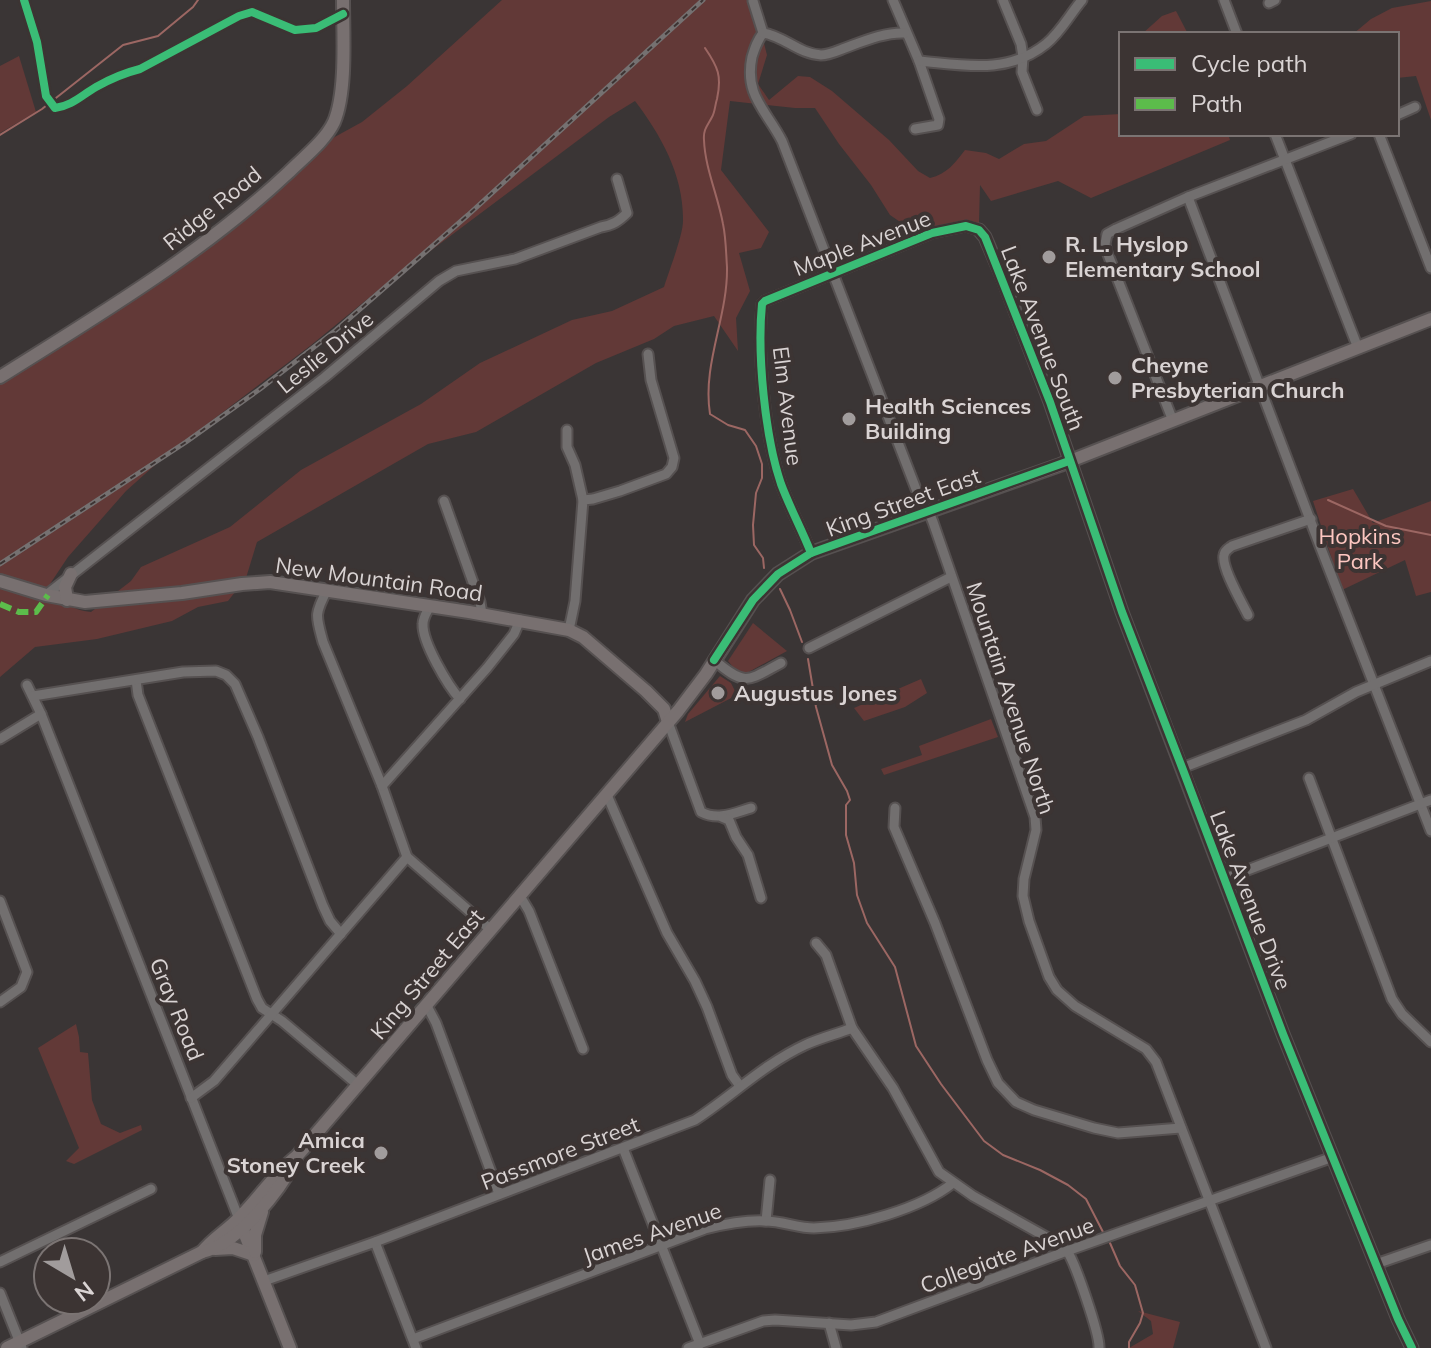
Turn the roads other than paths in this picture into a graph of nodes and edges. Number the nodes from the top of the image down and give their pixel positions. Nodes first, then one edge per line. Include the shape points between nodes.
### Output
1 (343, 0) edge
2 (893, 0) edge
3 (1003, 0) edge
4 (1082, 0) edge
5 (1224, 0) edge
6 (753, 1) edge
7 (1236, 32) edge
8 (763, 33) junction
9 (905, 33) junction
10 (1023, 57) junction
11 (919, 61) junction
12 (1415, 107) dead end
13 (1037, 110) dead end
14 (1399, 114) edge
15 (915, 129) dead end
16 (1276, 136) edge
17 (1346, 136) edge
18 (1380, 136) edge
19 (1285, 161) junction
20 (617, 179) dead end
21 (1188, 197) junction
22 (979, 230) joint
23 (1431, 268) edge
24 (833, 274) junction
25 (762, 304) joint
26 (1431, 319) edge
27 (1358, 348) junction
28 (648, 354) dead end
29 (0, 377) edge
30 (1259, 386) junction
31 (1173, 421) junction
32 (567, 430) dead end
33 (1069, 461) junction
34 (583, 500) junction
35 (444, 501) dead end
36 (929, 512) junction
37 (1311, 519) junction
38 (811, 553) junction
39 (71, 574) junction
40 (951, 577) junction
41 (0, 581) edge
42 (327, 590) junction
43 (46, 595) junction
44 (67, 600) junction
45 (430, 606) junction
46 (482, 614) junction
47 (1248, 615) dead end
48 (520, 620) junction
49 (569, 630) junction
50 (809, 648) dead end
51 (714, 660) junction
52 (1431, 661) edge
53 (781, 663) dead end
54 (136, 680) junction
55 (1374, 684) junction
56 (27, 685) dead end
57 (33, 696) junction
58 (460, 699) junction
59 (41, 714) junction
60 (668, 722) junction
61 (0, 739) edge
62 (1182, 768) junction
63 (1309, 778) dead end
64 (382, 786) junction
65 (607, 795) junction
66 (1426, 802) edge
67 (751, 808) dead end
68 (895, 808) dead end
69 (722, 817) junction
70 (1431, 831) edge
71 (1330, 838) junction
72 (407, 857) junction
73 (1224, 879) junction
74 (520, 896) junction
75 (761, 898) dead end
76 (0, 901) edge
77 (491, 930) junction
78 (341, 934) junction
79 (816, 943) dead end
80 (0, 1002) edge
81 (427, 1006) junction
82 (273, 1014) junction
83 (852, 1028) junction
84 (1431, 1042) edge
85 (583, 1049) dead end
86 (358, 1085) junction
87 (740, 1086) junction
88 (191, 1098) junction
89 (1181, 1128) junction
90 (623, 1148) junction
91 (297, 1156) junction
92 (1333, 1157) junction
93 (770, 1180) dead end
94 (953, 1183) junction
95 (151, 1189) dead end
96 (499, 1194) junction
97 (268, 1200) junction
98 (1209, 1202) junction
99 (766, 1221) junction
100 (241, 1224) junction
101 (375, 1242) junction
102 (1431, 1245) edge
103 (661, 1246) junction
104 (208, 1250) junction
105 (1067, 1251) junction
106 (254, 1255) junction
107 (0, 1262) edge
108 (1376, 1264) junction
109 (264, 1281) junction
110 (0, 1293) edge
111 (829, 1323) junction
112 (414, 1344) edge
113 (700, 1344) junction
114 (16, 1346) edge
115 (290, 1348) edge
116 (688, 1348) edge
117 (836, 1348) edge
118 (1099, 1348) edge
119 (1266, 1348) edge
120 (1412, 1348) edge

1 - 29 main road, Ridge Road via 339,104 325,135 249,207 159,276
2 - 9 street
3 - 10 street
4 - 10 street via 1048,43
5 - 7 street
6 - 8 street
8 - 9 street via 823,55
8 - 24 street, Mountain Avenue North via 755,43 750,82 782,141
9 - 11 street
10 - 11 street via 971,67
10 - 13 street via 1022,72
11 - 15 street via 939,123
12 - 14 street
16 - 19 street
17 - 19 street
18 - 23 street
19 - 21 street
19 - 27 street
20 - 39 street, Leslie Drive via 627,213 621,219 439,281
21 - 30 street
21 - 31 street via 1107,234 1105,244
22 - 24 street, Maple Avenue via 966,226 932,233
22 - 33 street, Lake Avenue South via 1002,277
24 - 25 street, Maple Avenue
24 - 36 street, Mountain Avenue North
25 - 38 street, Elm Avenue via 773,455
26 - 27 main road, King Street East
27 - 30 main road, King Street East
28 - 34 street via 672,467 666,474
30 - 31 main road, King Street East
30 - 37 street
31 - 33 main road, King Street East
32 - 34 street
33 - 36 main road, King Street East
33 - 62 street, Lake Avenue Drive
34 - 49 street
35 - 46 street
36 - 38 main road, King Street East
36 - 40 street, Mountain Avenue North
37 - 47 street via 1225,551 1225,567
37 - 55 street
38 - 51 main road, King Street East via 778,574 753,600
39 - 43 street, Leslie Drive
39 - 44 main road
40 - 50 street
40 - 89 street, Mountain Avenue North via 1035,817 1023,896 1049,977 1075,1006 1146,1049
41 - 43 main road, New Mountain Road
42 - 44 main road, New Mountain Road via 270,582
42 - 45 main road, New Mountain Road
42 - 64 street via 317,609 323,642
43 - 44 main road, New Mountain Road
45 - 46 main road, New Mountain Road
45 - 58 street via 424,616 425,636 448,686
46 - 48 main road, New Mountain Road
48 - 49 main road, New Mountain Road
48 - 58 street
49 - 60 main road, New Mountain Road via 646,691 664,709
51 - 53 street via 744,679
51 - 60 main road, King Street East
52 - 55 street
54 - 57 street
54 - 78 street via 216,671 235,684 323,906
54 - 82 street via 250,985 262,1008
55 - 62 street via 1306,720
55 - 66 street
56 - 57 street, Gray Road
57 - 59 street, Gray Road
58 - 64 street
59 - 61 street
59 - 88 street, Gray Road
60 - 65 main road, King Street East
60 - 69 street via 701,812
62 - 73 street, Lake Avenue Drive
63 - 71 street
64 - 72 street
65 - 74 main road, King Street East
65 - 87 street
66 - 70 street
66 - 71 street
67 - 69 street
68 - 89 street via 894,827 998,1083 1016,1102 1094,1128 1118,1133
69 - 75 street via 748,855
71 - 73 street
71 - 84 street via 1392,999
72 - 77 street
72 - 78 street
73 - 92 street, Lake Avenue Drive
74 - 77 main road, King Street East
74 - 85 street
76 - 80 street via 27,972 21,987
77 - 81 main road, King Street East
78 - 82 street
79 - 83 street via 826,955
81 - 86 main road, King Street East
81 - 96 street
82 - 86 street
82 - 88 street via 214,1081
83 - 87 street, Passmore Street via 806,1044
83 - 94 street via 893,1088 939,1172
86 - 91 main road, King Street East
87 - 90 street, Passmore Street via 695,1120
88 - 100 street, Gray Road
89 - 98 street, Mountain Avenue North
90 - 96 street, Passmore Street
90 - 103 street
91 - 97 main road, King Street East
91 - 100 main road, King Street East
92 - 98 street, Collegiate Avenue
92 - 108 street, Lake Avenue Drive
93 - 99 street
94 - 99 street, James Avenue via 909,1206 840,1227
94 - 105 street
95 - 107 street
96 - 101 street, Passmore Street
97 - 100 main road, King Street East
97 - 106 main road
98 - 105 street, Collegiate Avenue
98 - 119 street, Mountain Avenue North
99 - 103 street, James Avenue via 728,1223
100 - 104 main road, King Street East via 211,1241
100 - 106 main road, Gray Road
101 - 109 street, Passmore Street
101 - 112 street
102 - 108 street
103 - 112 street, James Avenue
103 - 113 street
104 - 106 main road via 233,1248
104 - 114 main road, King Street East
105 - 111 street, Collegiate Avenue via 876,1322
105 - 118 street
106 - 109 main road, Gray Road
108 - 120 street, Lake Avenue Drive
109 - 115 main road, Gray Road
110 - 114 street
111 - 113 street, Collegiate Avenue via 763,1321
111 - 117 street
113 - 116 street, Collegiate Avenue

